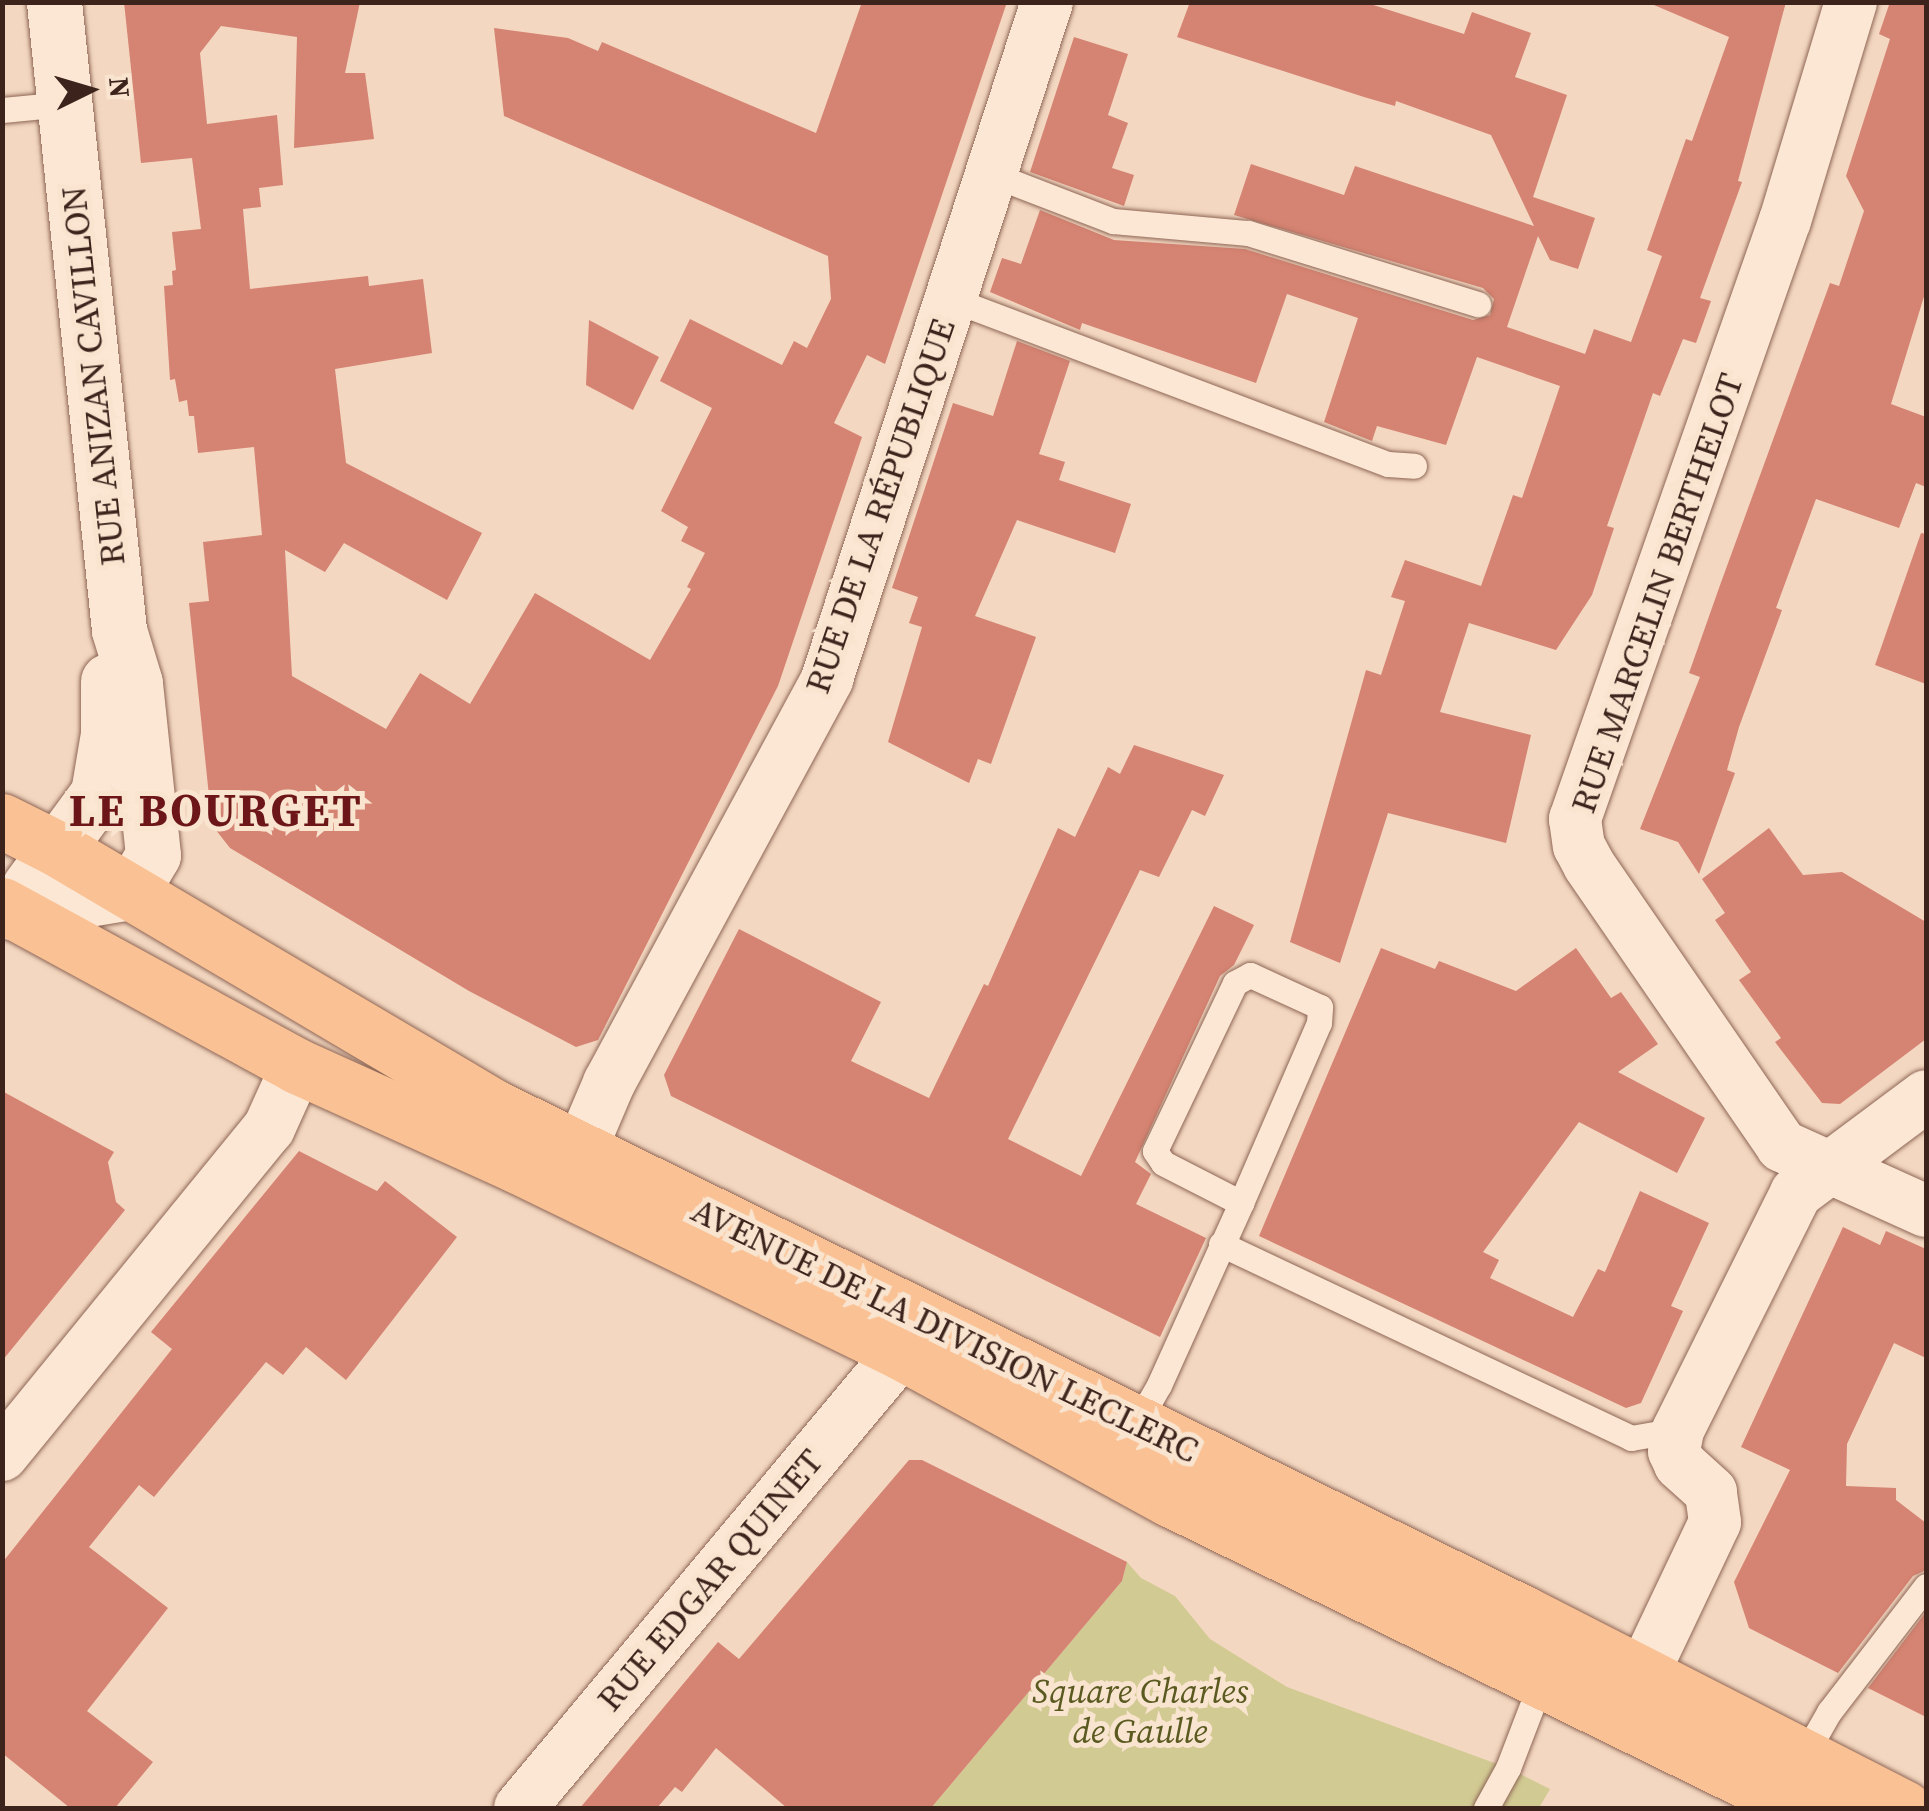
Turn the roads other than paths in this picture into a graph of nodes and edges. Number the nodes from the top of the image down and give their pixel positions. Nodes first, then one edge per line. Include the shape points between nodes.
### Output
1 (54, 2) edge
2 (1047, 2) edge
3 (1851, 2) edge
4 (64, 104) junction
5 (2, 110) edge
6 (991, 174) junction
7 (950, 298) junction
8 (1478, 304) dead end
9 (1414, 466) dead end
10 (119, 630) junction
11 (2, 821) edge
12 (56, 848) junction
13 (131, 892) junction
14 (5, 913) edge
15 (298, 1066) junction
16 (1926, 1096) edge
17 (581, 1149) junction
18 (1829, 1170) junction
19 (1241, 1202) junction
20 (1926, 1211) edge
21 (1221, 1244) junction
22 (901, 1352) junction
23 (1136, 1425) junction
24 (1678, 1430) junction
25 (2, 1455) edge
26 (1926, 1586) edge
27 (1642, 1676) junction
28 (1541, 1682) junction
29 (1808, 1782) edge
30 (520, 1808) edge
31 (1486, 1808) edge
32 (1904, 1808) edge

1 - 4 street, RUE ANIZAN CAVILLON
2 - 6 street, RUE DE LA RÉPUBLIQUE
3 - 18 street, RUE MARCELIN BERTHELOT via 1786,220 1575,819 1589,865 1782,1146
4 - 5 lane
4 - 10 street, RUE ANIZAN CAVILLON
6 - 7 street, RUE DE LA RÉPUBLIQUE
6 - 8 lane via 1113,221 1248,233
7 - 9 lane via 1388,464
7 - 17 street, RUE DE LA RÉPUBLIQUE via 827,679 609,1083
10 - 12 street, RUE ANIZAN CAVILLON via 106,688 108,734 98,793
10 - 13 street, RUE ANIZAN CAVILLON via 134,682 152,828 153,854
11 - 12 main road, AVENUE DE LA DIVISION LECLERC
12 - 13 main road, AVENUE DE LA DIVISION LECLERC
12 - 14 street, RUE ANIZAN CAVILLON
13 - 14 street
13 - 17 main road, AVENUE DE LA DIVISION LECLERC via 494,1107
14 - 15 main road, AVENUE DE LA DIVISION LECLERC
15 - 22 main road, AVENUE DE LA DIVISION LECLERC
15 - 25 street via 269,1128
16 - 18 street
17 - 23 main road, AVENUE DE LA DIVISION LECLERC
18 - 20 street, RUE MARCELIN BERTHELOT
18 - 24 street via 1796,1194
19 - 19 lane via 1320,1023 1320,1007 1250,975 1235,983 1155,1151 1162,1163
19 - 21 lane
21 - 23 lane
21 - 24 lane via 1631,1438
22 - 28 main road, AVENUE DE LA DIVISION LECLERC via 1170,1499
22 - 30 street, RUE EDGAR QUINET
23 - 27 main road, AVENUE DE LA DIVISION LECLERC
24 - 27 street via 1674,1451 1711,1492 1714,1522
26 - 29 lane via 1830,1712
27 - 29 main road, AVENUE DE LA DIVISION LECLERC
28 - 29 main road, AVENUE DE LA DIVISION LECLERC
28 - 31 lane
29 - 32 main road, AVENUE DE LA DIVISION LECLERC

